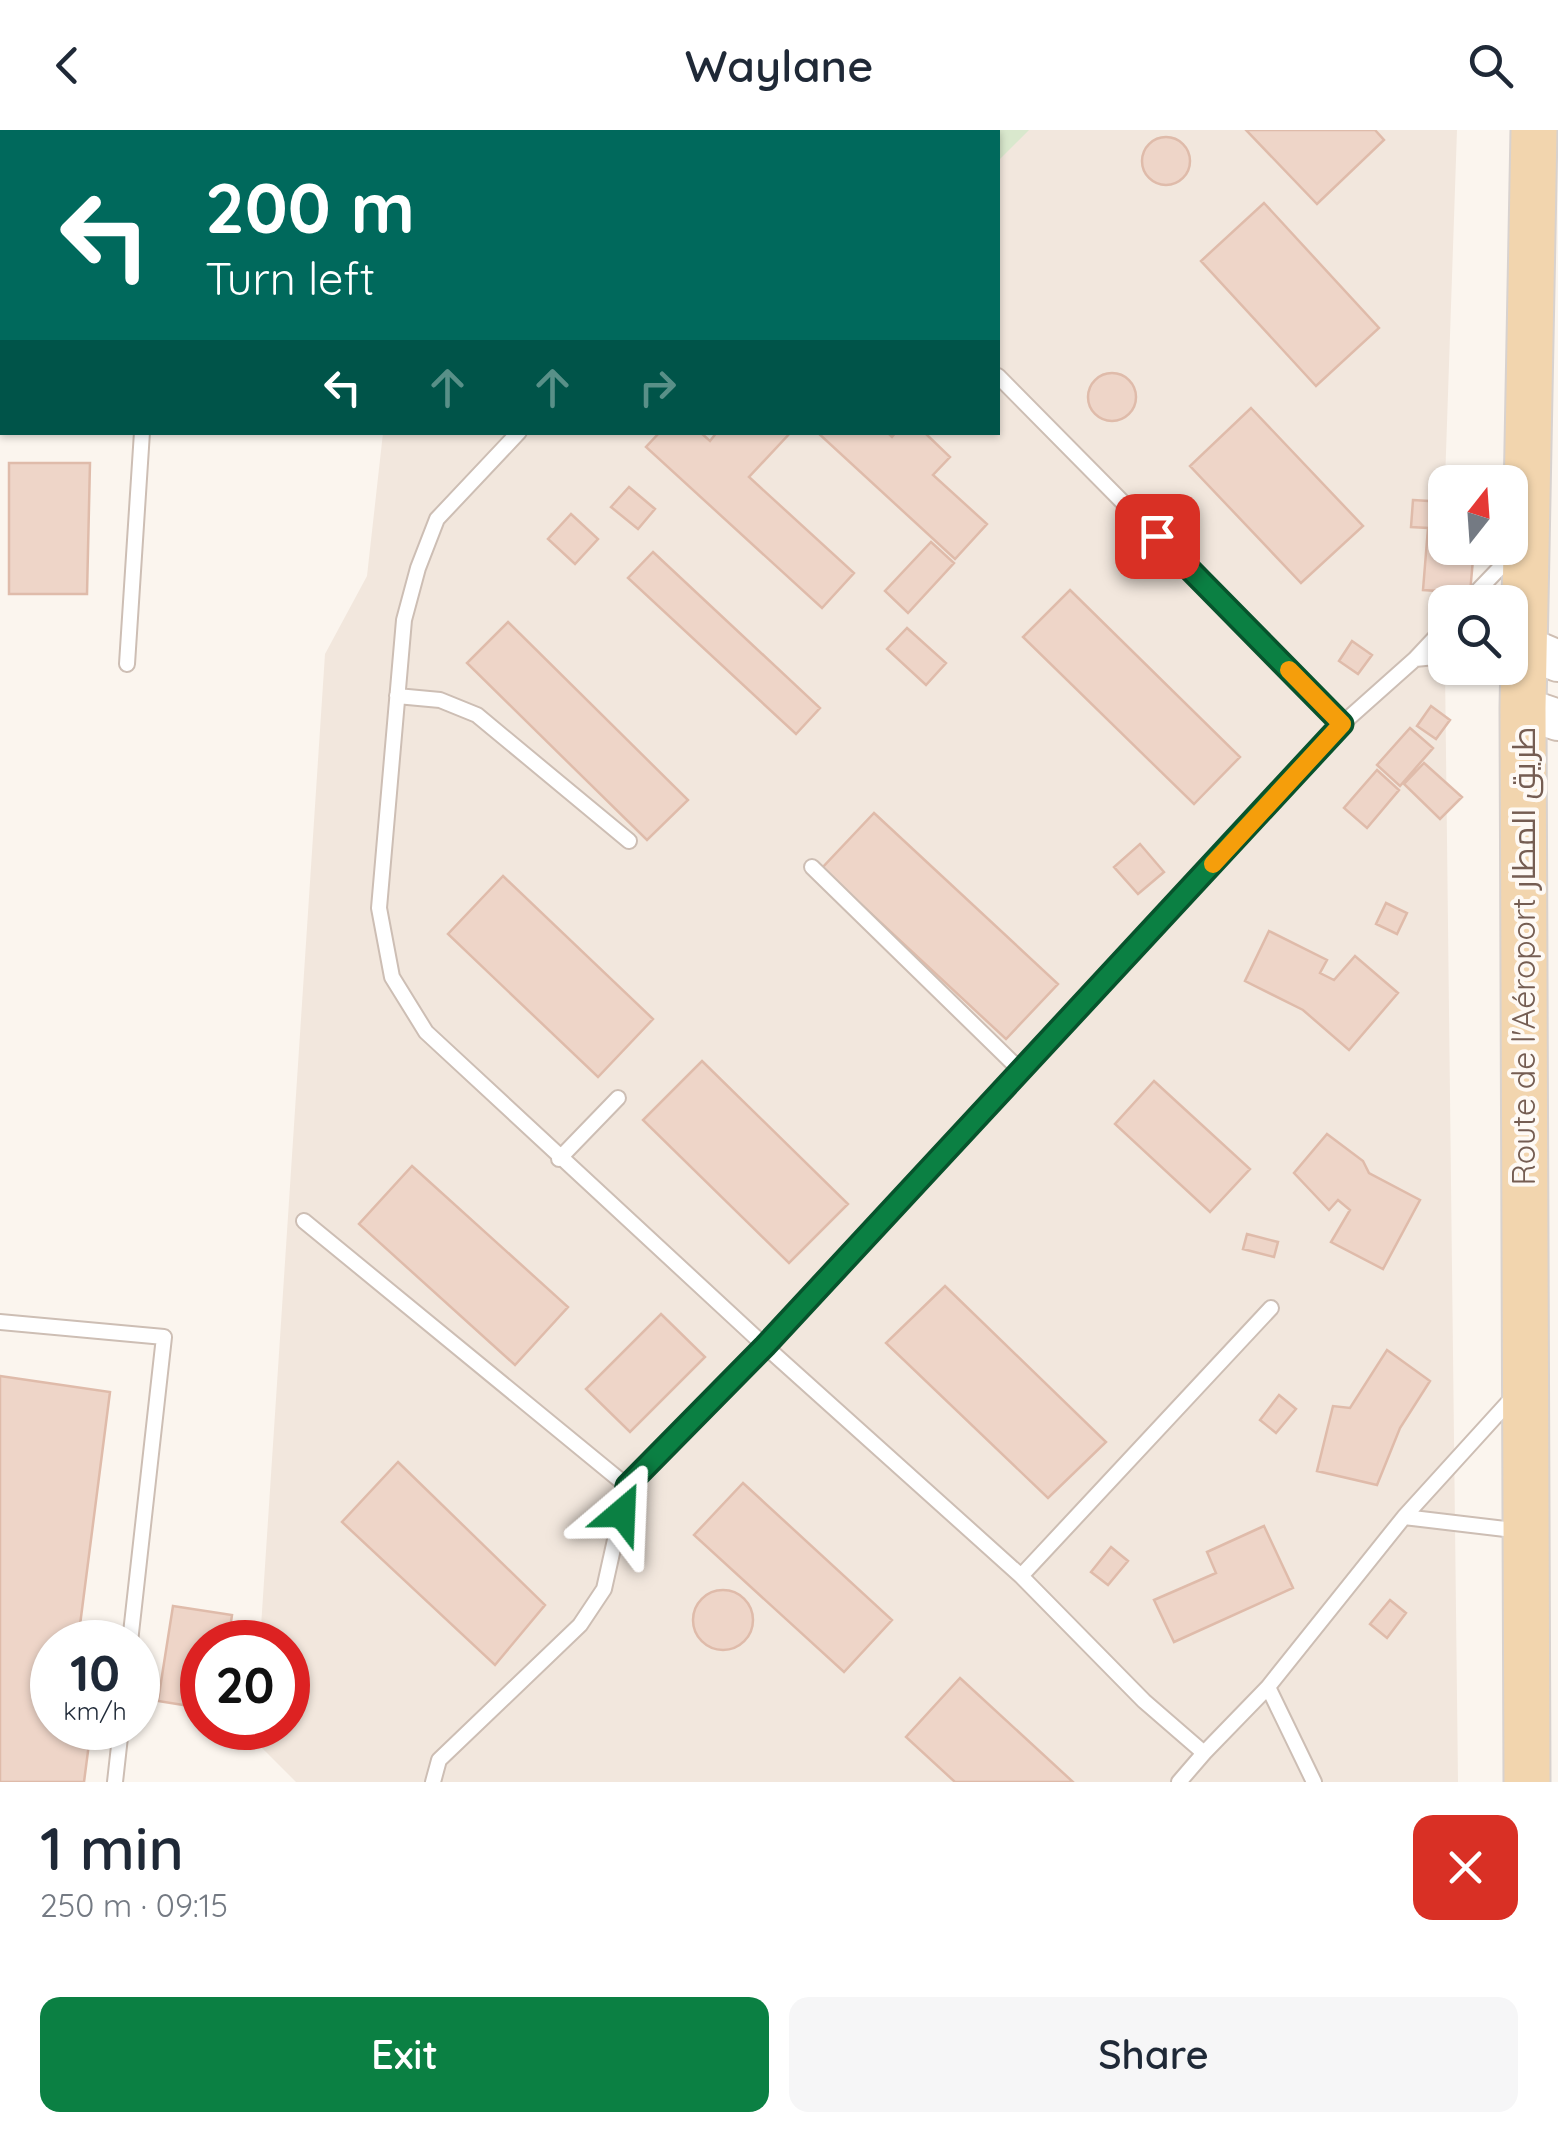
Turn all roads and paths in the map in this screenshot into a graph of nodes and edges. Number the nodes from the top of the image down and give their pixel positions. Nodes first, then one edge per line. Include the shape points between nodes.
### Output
1 (1534, 130) edge
2 (1000, 378) edge
3 (142, 435) edge
4 (516, 435) edge
5 (1526, 465) edge
6 (1502, 565) edge
7 (1526, 565) edge
8 (1484, 585) edge
9 (1428, 645) edge
10 (1531, 652) edge
11 (1428, 658) edge
12 (1415, 659) junction
13 (127, 664) dead end
14 (397, 696) junction
15 (1540, 714) edge
16 (1342, 724) junction
17 (629, 841) dead end
18 (812, 868) dead end
19 (1021, 1071) junction
20 (618, 1098) dead end
21 (559, 1159) junction
22 (304, 1221) dead end
23 (1270, 1308) dead end
24 (0, 1322) edge
25 (765, 1346) junction
26 (1527, 1382) junction
27 (627, 1486) junction
28 (1404, 1517) junction
29 (1527, 1532) junction
30 (1021, 1576) junction
31 (132, 1620) edge
32 (1268, 1687) junction
33 (119, 1750) edge
34 (1204, 1753) junction
35 (115, 1782) edge
36 (433, 1782) edge
37 (1179, 1782) edge
38 (1314, 1782) edge
39 (1527, 1782) edge

1 - 5 main road, Route de l'Aéroport طريق المطار
2 - 16 lane
3 - 13 lane
4 - 14 lane via 438,519 404,620
6 - 8 lane
7 - 10 main road, Route de l'Aéroport طريق المطار
9 - 12 lane
10 - 15 main road, Route de l'Aéroport طريق المطار
11 - 12 lane
12 - 16 lane
14 - 17 lane via 440,700 477,716
14 - 21 lane via 379,908 392,977 426,1032
15 - 26 main road, Route de l'Aéroport طريق المطار
16 - 19 lane
18 - 19 lane
19 - 25 lane
20 - 21 lane
21 - 25 lane
22 - 27 lane
23 - 30 lane
24 - 31 lane via 164,1337
25 - 27 lane
25 - 30 lane
26 - 28 lane
26 - 29 main road, Route de l'Aéroport طريق المطار
27 - 36 lane via 604,1589 580,1625 439,1760
28 - 29 lane
28 - 32 lane
29 - 39 main road, Route de l'Aéroport طريق المطار
30 - 34 lane
32 - 34 lane
32 - 38 lane
33 - 35 lane
34 - 37 lane

